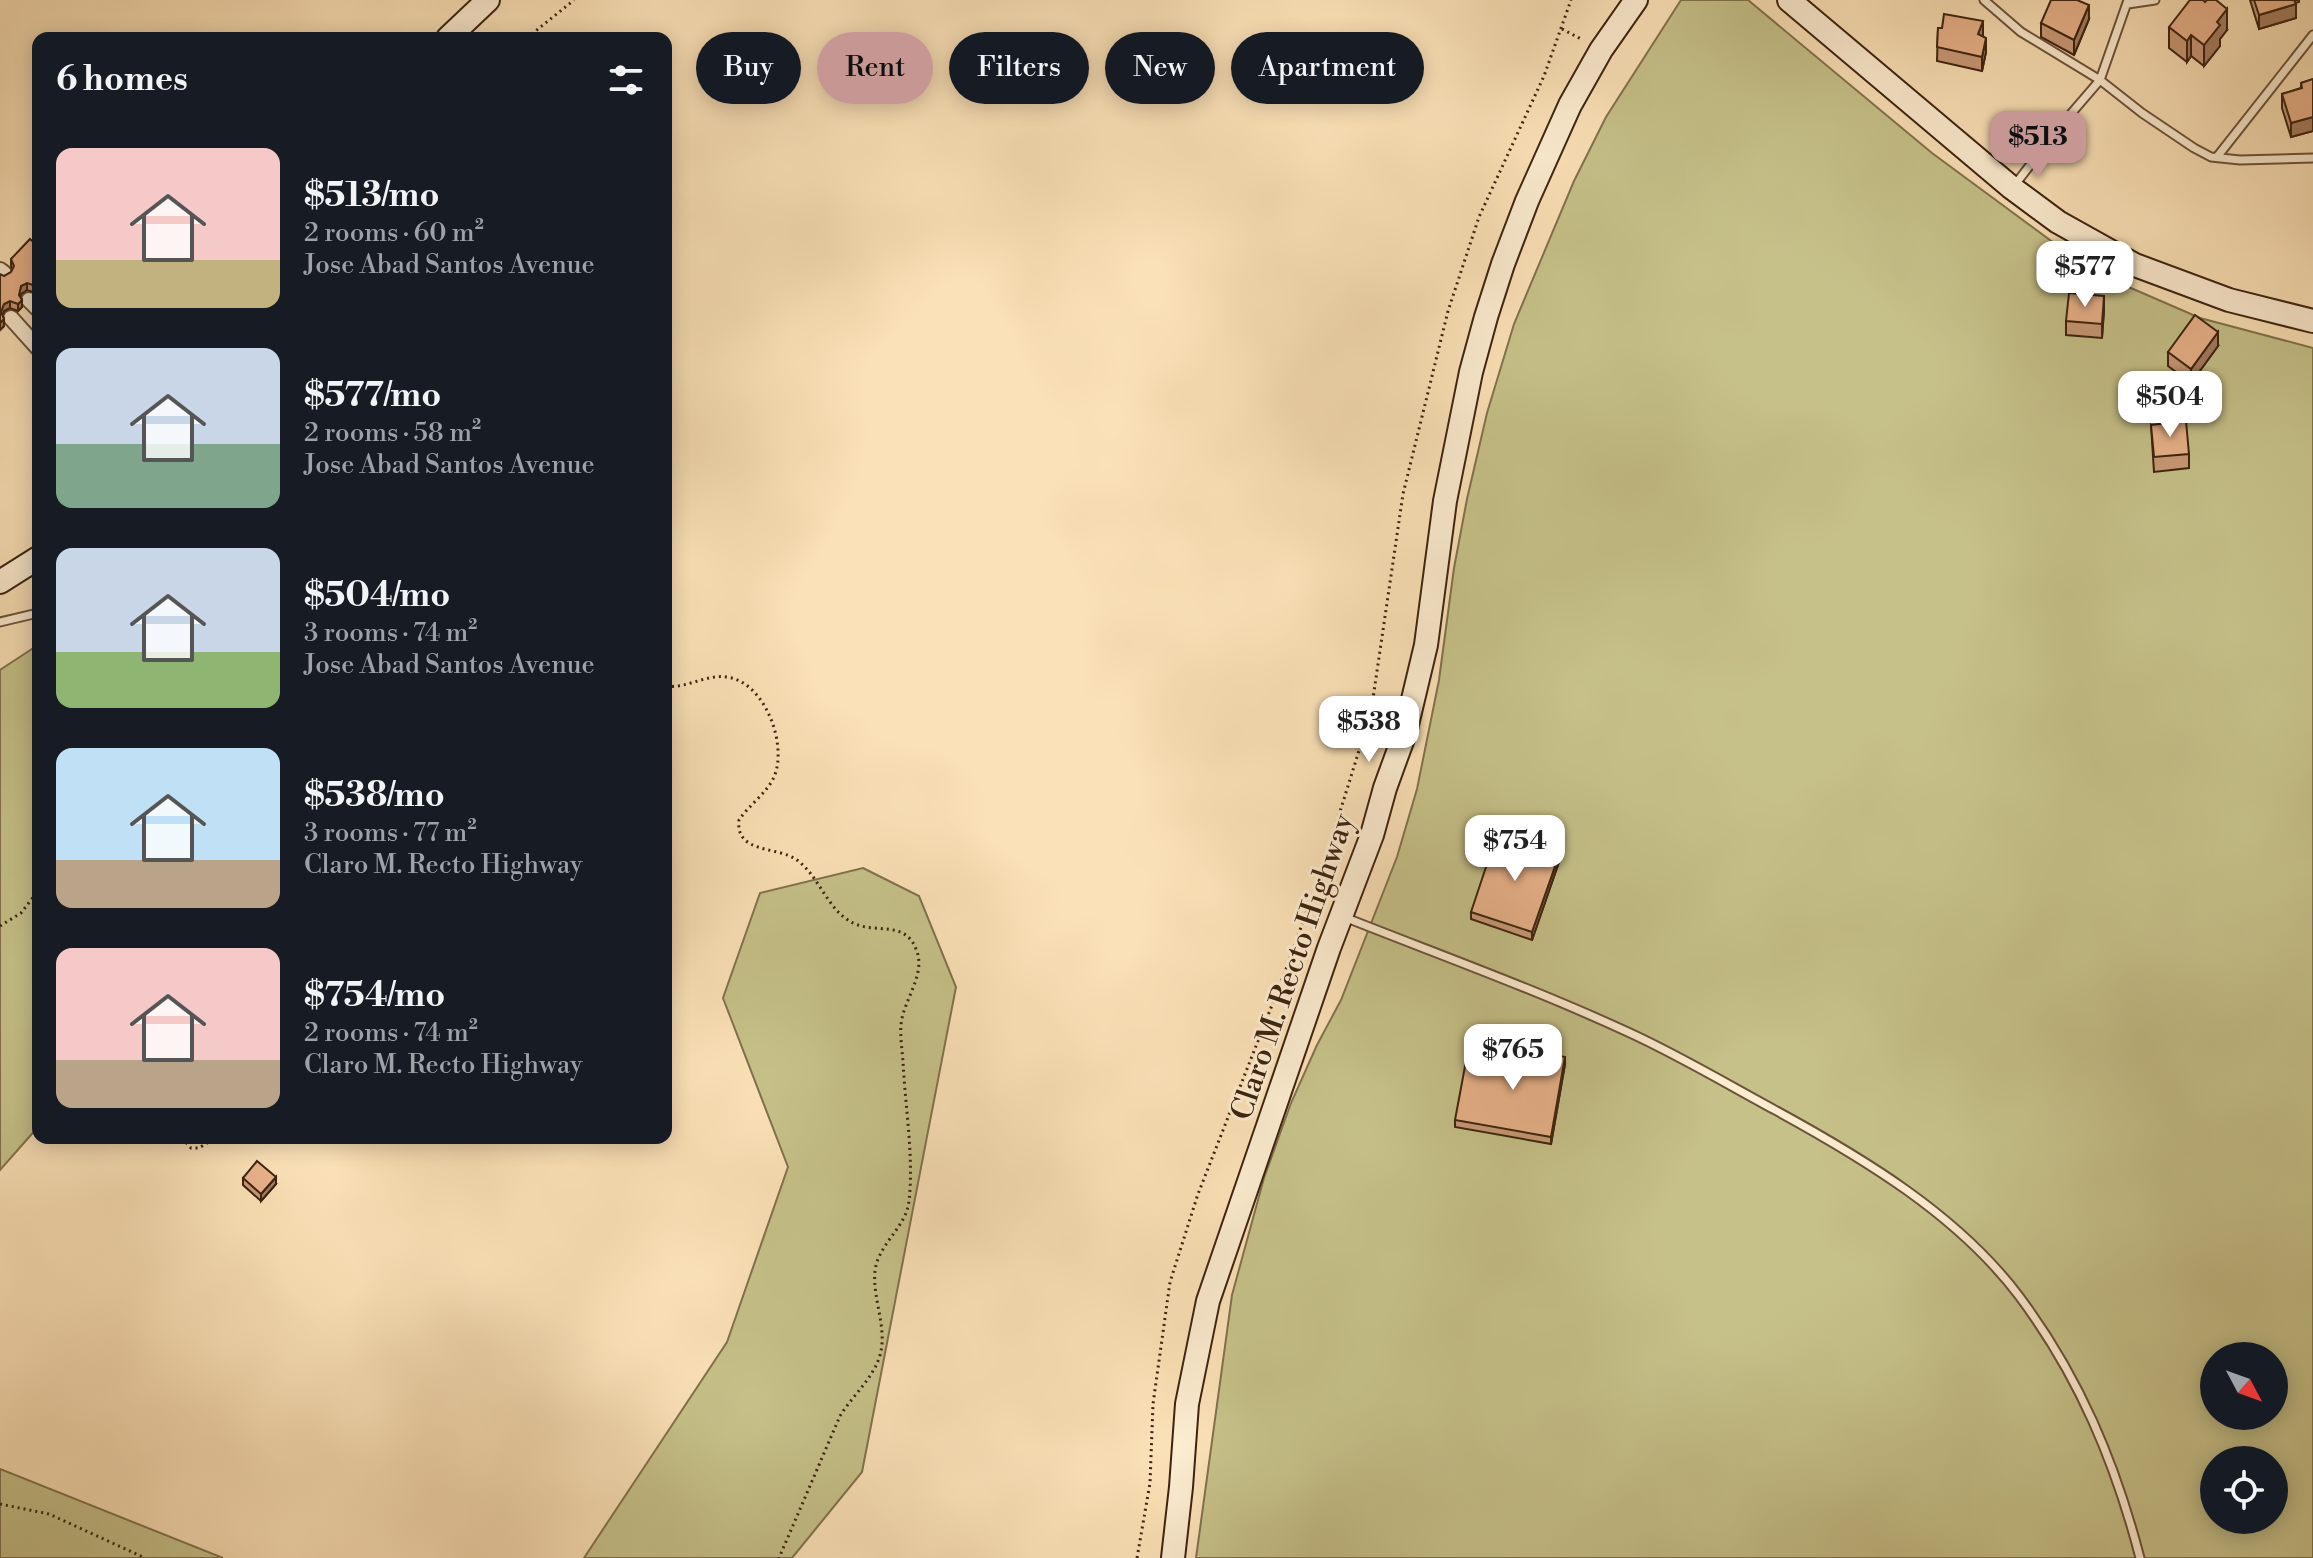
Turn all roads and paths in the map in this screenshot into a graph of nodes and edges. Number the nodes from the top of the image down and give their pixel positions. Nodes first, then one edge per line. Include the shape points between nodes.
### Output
1 (488, 0) edge
2 (574, 0) edge
3 (1571, 0) edge
4 (1636, 0) edge
5 (1789, 0) edge
6 (1984, 0) edge
7 (2155, 0) edge
8 (2128, 2) edge
9 (1560, 28) junction
10 (454, 32) edge
11 (534, 32) edge
12 (2313, 35) edge
13 (1601, 50) junction
14 (2100, 80) junction
15 (2217, 157) junction
16 (2313, 158) edge
17 (2012, 188) junction
18 (11, 318) dead end
19 (2313, 321) edge
20 (32, 341) edge
21 (32, 562) edge
22 (0, 582) edge
23 (32, 614) edge
24 (0, 622) edge
25 (672, 687) edge
26 (32, 899) edge
27 (1342, 916) junction
28 (0, 926) edge
29 (187, 1144) edge
30 (205, 1144) edge
31 (0, 1504) edge
32 (145, 1558) edge
33 (779, 1558) edge
34 (1137, 1558) edge
35 (1173, 1558) edge
36 (2140, 1558) edge

1 - 10 main road
2 - 11 path
3 - 9 path
4 - 13 main road, Claro M. Recto Highway
5 - 17 main road
6 - 14 lane via 2021,32
7 - 8 lane
8 - 14 lane
9 - 13 path
9 - 34 path via 1544,76 1479,217 1448,311 1403,494 1371,712 1325,860 1198,1194 1170,1282 1153,1404 1150,1483
12 - 15 lane
13 - 27 main road, Claro M. Recto Highway via 1532,189 1486,317 1445,501 1426,645 1405,733
14 - 15 lane via 2194,148
14 - 17 lane
15 - 16 lane
17 - 19 main road via 2058,222 2135,265 2229,300
18 - 20 street
21 - 22 main road
23 - 24 lane
25 - 33 path via 726,676 755,692 771,718 776,766 768,786 739,820 740,834 751,846 794,858 843,917 859,926 902,932 919,956 901,1024 910,1190 907,1215 876,1265 882,1341 878,1362 840,1416
26 - 28 path
27 - 35 main road, Claro M. Recto Highway via 1208,1301 1187,1404
27 - 36 lane via 1633,1034 1826,1138 1920,1202 1968,1241 2017,1294 2061,1357 2124,1495
29 - 30 path
31 - 32 path via 49,1514

